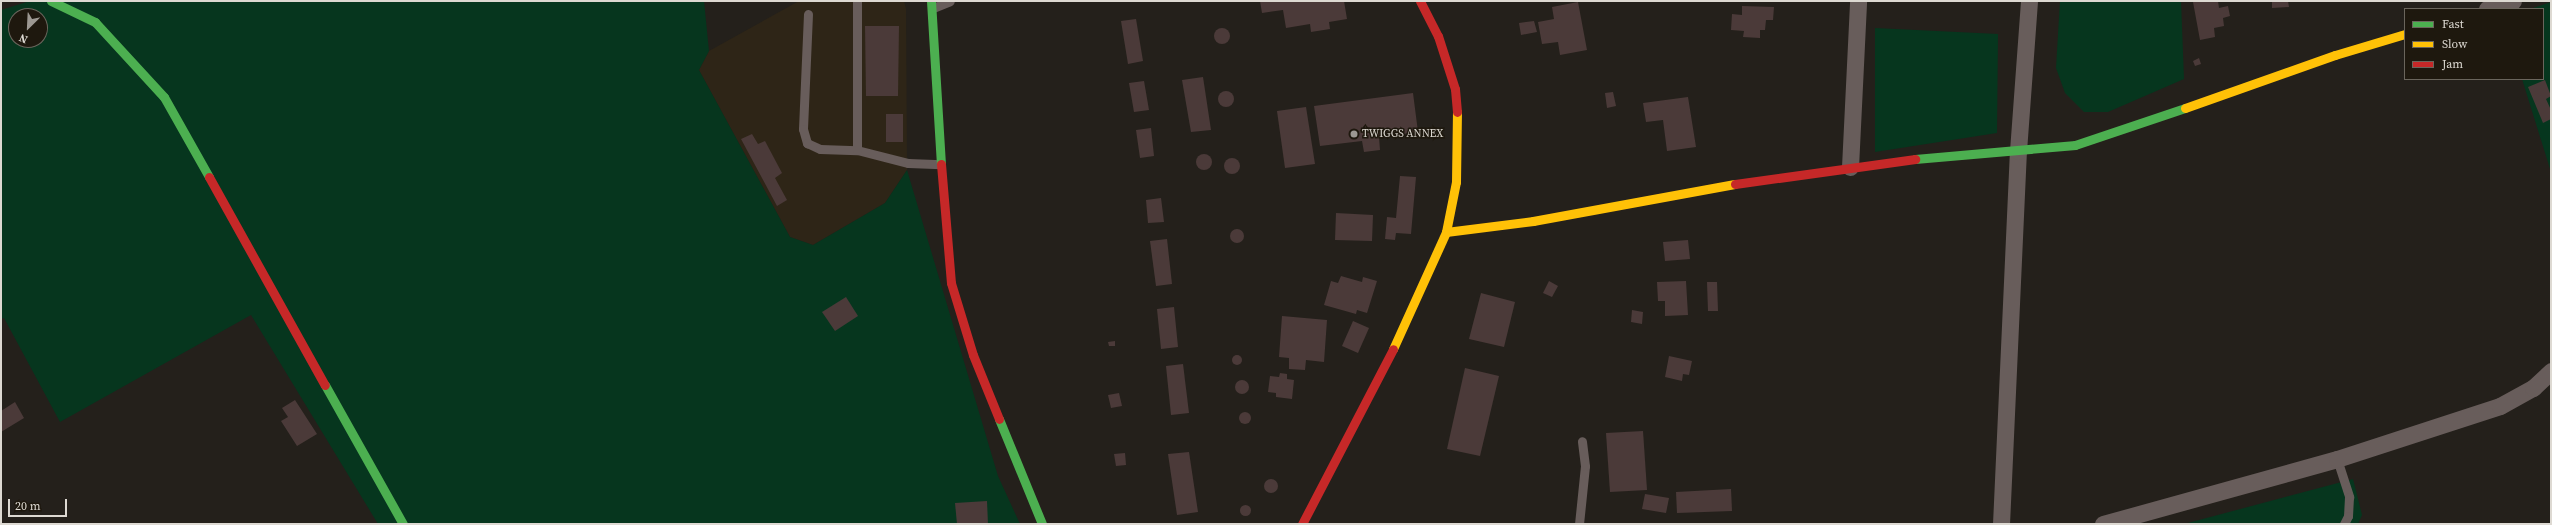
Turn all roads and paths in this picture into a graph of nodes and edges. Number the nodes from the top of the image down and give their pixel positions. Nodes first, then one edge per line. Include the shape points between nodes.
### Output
1 (51, 1) edge
2 (857, 1) edge
3 (950, 1) edge
4 (1420, 1) edge
5 (1858, 1) edge
6 (2029, 1) edge
7 (2513, 1) edge
8 (932, 4) edge
9 (2490, 8) edge
10 (808, 14) dead end
11 (2404, 34) edge
12 (857, 150) junction
13 (2018, 150) junction
14 (942, 164) junction
15 (1850, 167) junction
16 (1446, 232) junction
17 (2551, 371) edge
18 (1582, 440) dead end
19 (2337, 459) junction
20 (403, 524) edge
21 (1042, 524) edge
22 (1302, 524) edge
23 (1579, 524) edge
24 (2001, 524) edge
25 (2103, 524) edge
26 (2344, 524) edge

1 - 20 street via 95,22 164,97
2 - 12 lane
3 - 8 lane
4 - 16 street via 1438,36 1455,89 1458,134 1456,182
5 - 15 street
6 - 13 street
7 - 9 street
8 - 14 street
10 - 12 lane via 802,129 807,143 820,149
11 - 13 street via 2335,55 2108,136 2051,149
12 - 14 lane via 908,163
13 - 15 street via 1976,152
13 - 24 street
14 - 21 street via 951,283 973,355
15 - 16 street
16 - 22 street via 1392,351
17 - 19 street via 2533,388 2500,406
18 - 23 lane via 1585,466
19 - 25 street
19 - 26 lane via 2349,496 2348,516

